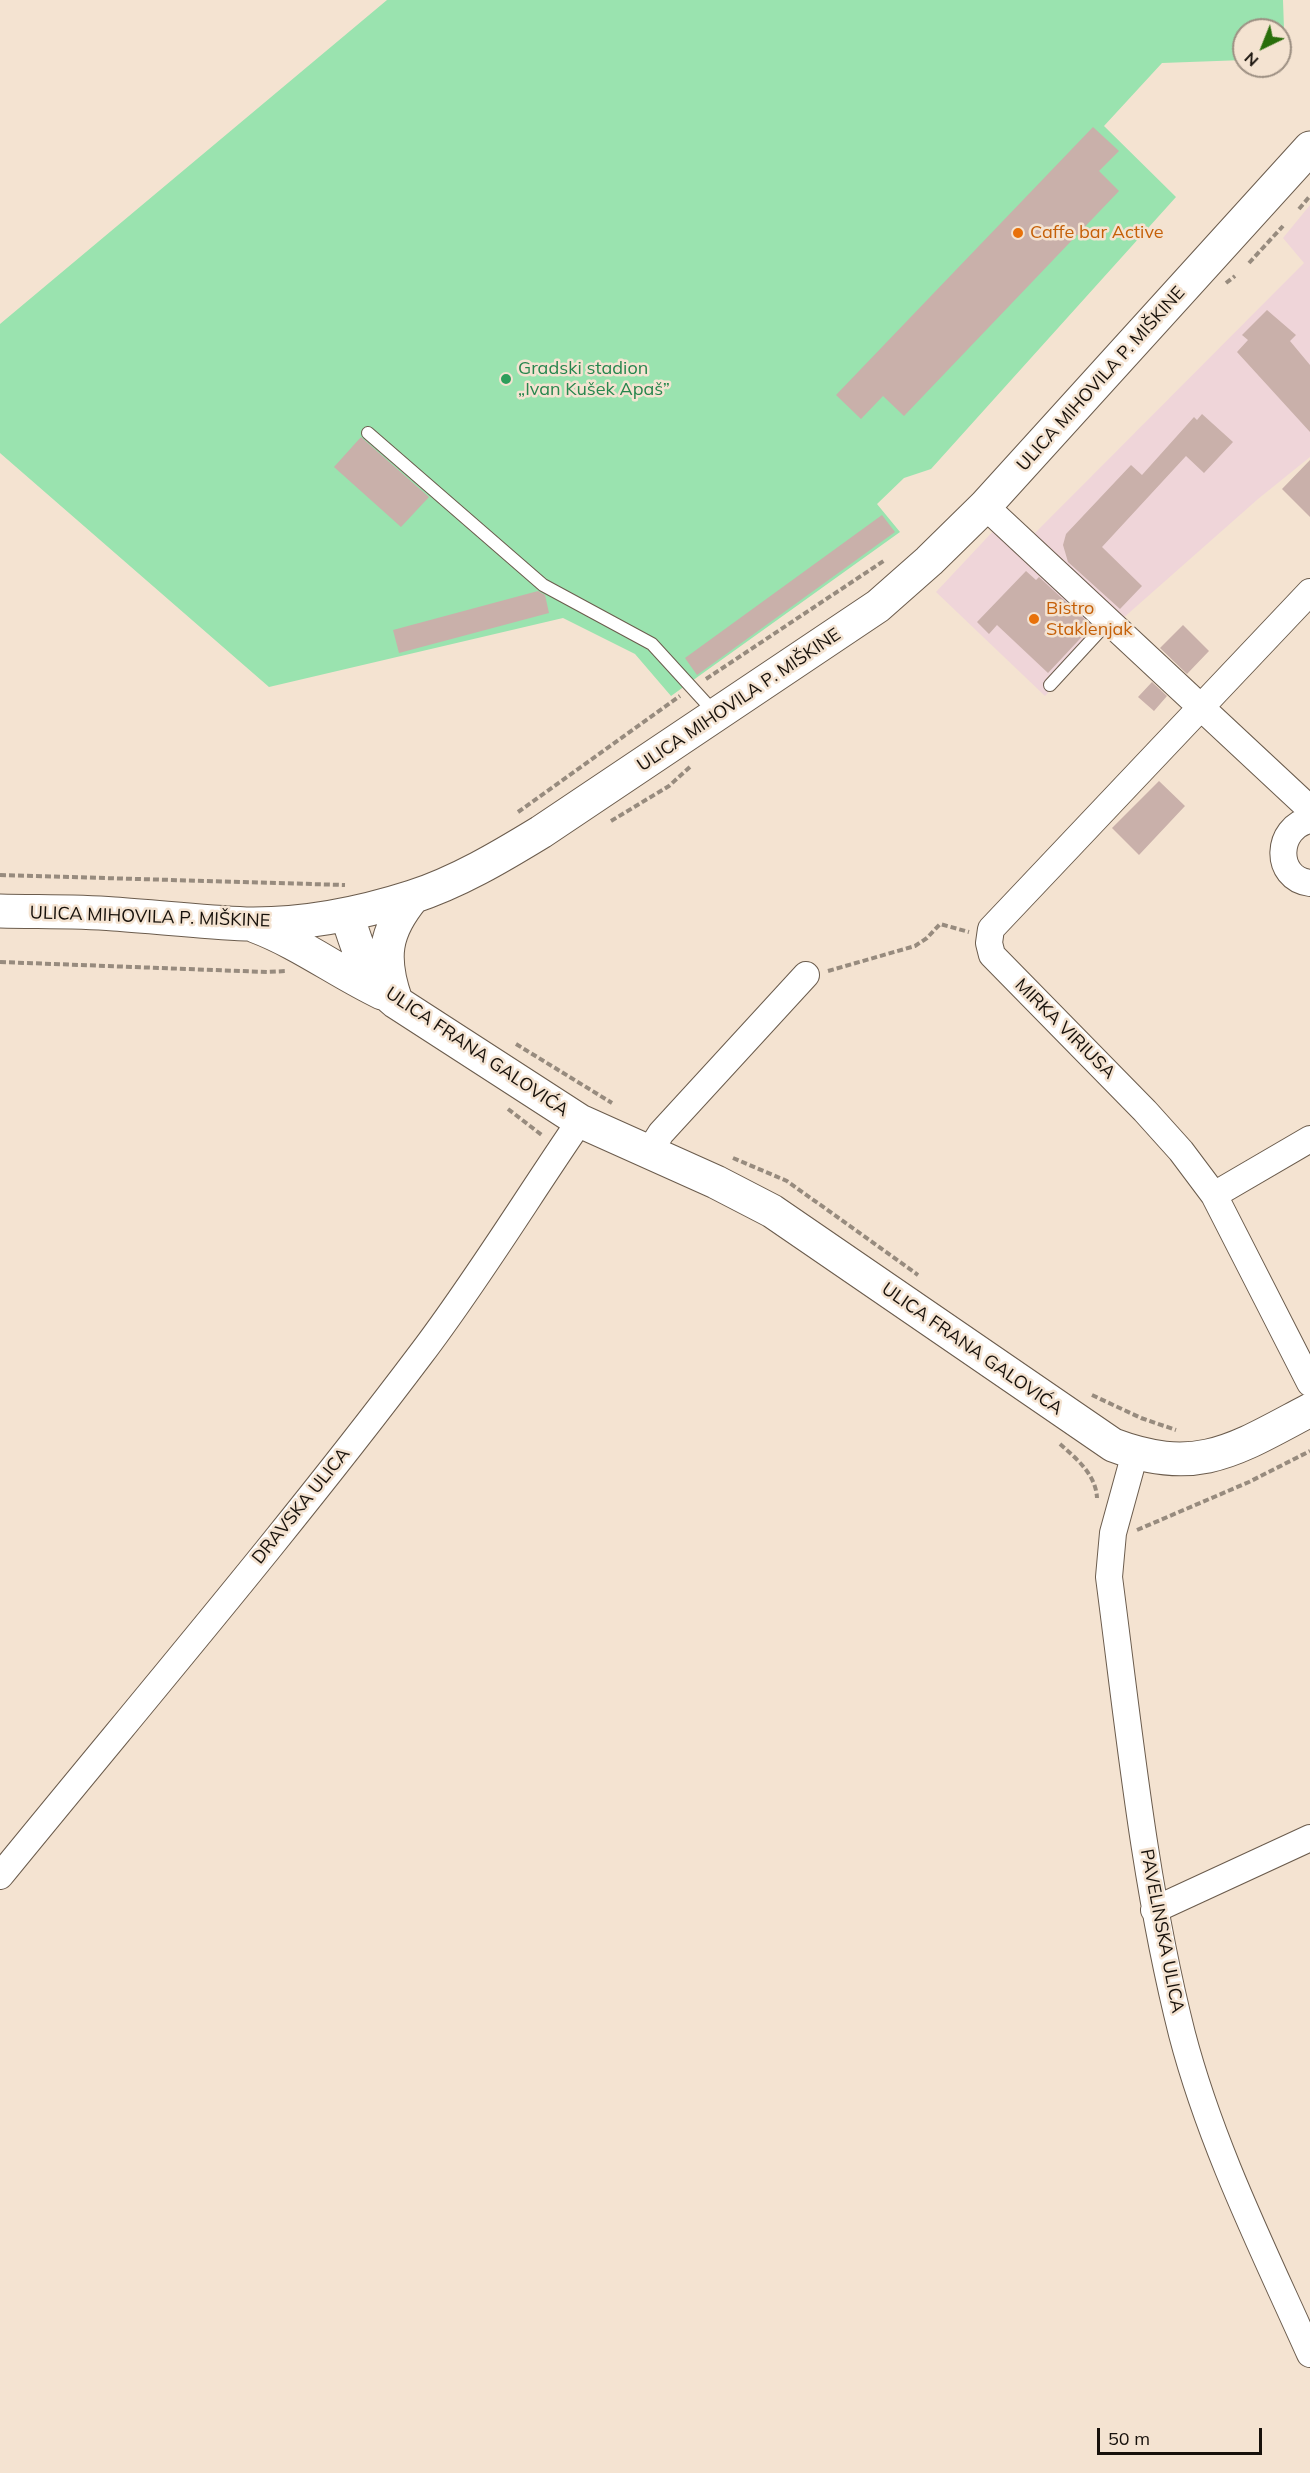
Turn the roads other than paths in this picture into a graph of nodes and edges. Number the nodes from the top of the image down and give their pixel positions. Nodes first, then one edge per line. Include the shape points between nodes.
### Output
1 (1310, 148) edge
2 (368, 434) dead end
3 (985, 506) junction
4 (1310, 592) edge
5 (1108, 622) junction
6 (1050, 685) dead end
7 (1199, 708) junction
8 (717, 715) junction
9 (1310, 809) edge
10 (1310, 820) edge
11 (1310, 883) edge
12 (413, 897) junction
13 (349, 899) junction
14 (0, 911) edge
15 (248, 924) junction
16 (807, 975) road end
17 (392, 999) junction
18 (580, 1120) junction
19 (1310, 1139) edge
20 (649, 1152) junction
21 (1214, 1195) junction
22 (1310, 1383) edge
23 (1310, 1410) edge
24 (1135, 1453) junction
25 (1310, 1838) edge
26 (0, 1876) edge
27 (1154, 1910) junction
28 (1310, 2354) edge

1 - 3 main road, ULICA MIHOVILA P. MIŠKINE
2 - 8 lane via 543,585 652,644
3 - 5 street
3 - 8 main road, ULICA MIHOVILA P. MIŠKINE via 878,606
4 - 7 street, MIRKA VIRIUSA
5 - 6 lane
5 - 7 street
7 - 9 street
7 - 21 street, MIRKA VIRIUSA via 992,929 989,943 992,955 1145,1111
8 - 12 main road, ULICA MIHOVILA P. MIŠKINE via 493,861
10 - 11 street via 1290,831 1282,850 1288,870
12 - 13 main road, ULICA MIHOVILA P. MIŠKINE
12 - 17 main road via 395,922 388,942
13 - 15 main road, ULICA MIHOVILA P. MIŠKINE via 303,921
13 - 17 main road, ULICA FRANA GALOVIĆA via 365,966
14 - 15 main road, ULICA MIHOVILA P. MIŠKINE
15 - 17 main road via 279,935
16 - 20 street via 661,1133
17 - 18 main road, ULICA FRANA GALOVIĆA
18 - 20 main road, ULICA FRANA GALOVIĆA
18 - 26 street, DRAVSKA ULICA via 422,1353
19 - 21 street
20 - 24 main road, ULICA FRANA GALOVIĆA via 772,1211 1092,1433
21 - 22 street, MIRKA VIRIUSA
23 - 24 main road, ULICA FRANA GALOVIĆA via 1221,1454 1175,1459
24 - 27 street, PAVELINSKA ULICA via 1113,1533 1108,1577
25 - 27 street
27 - 28 street, PAVELINSKA ULICA via 1183,2036 1224,2161

